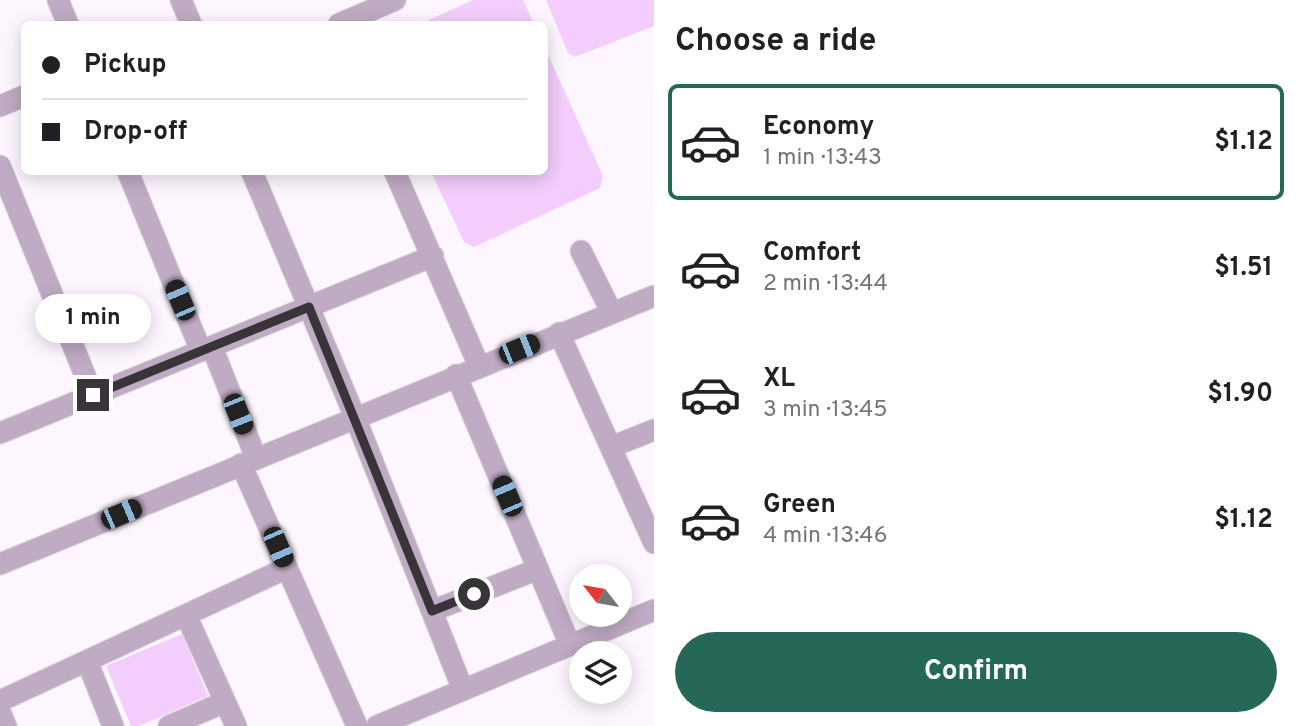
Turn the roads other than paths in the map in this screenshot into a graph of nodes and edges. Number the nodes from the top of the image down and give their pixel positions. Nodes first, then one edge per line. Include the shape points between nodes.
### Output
1 (58, 0) edge
2 (181, 0) edge
3 (395, 0) edge
4 (67, 21) edge
5 (188, 21) edge
6 (346, 21) edge
7 (21, 97) edge
8 (0, 106) edge
9 (0, 166) edge
10 (129, 175) edge
11 (253, 175) edge
12 (396, 175) edge
13 (581, 251) dead end
14 (433, 256) junction
15 (654, 296) edge
16 (309, 307) junction
17 (612, 313) junction
18 (559, 332) junction
19 (206, 349) junction
20 (479, 366) junction
21 (457, 375) junction
22 (93, 395) junction
23 (355, 417) junction
24 (654, 430) edge
25 (0, 433) edge
26 (611, 447) junction
27 (248, 461) junction
28 (654, 543) edge
29 (0, 564) edge
30 (287, 568) junction
31 (538, 569) junction
32 (654, 610) edge
33 (432, 611) junction
34 (186, 615) junction
35 (580, 641) edge
36 (569, 643) edge
37 (569, 645) edge
38 (87, 661) junction
39 (463, 690) junction
40 (0, 701) edge
41 (225, 702) junction
42 (0, 712) edge
43 (6, 726) edge
44 (113, 726) edge
45 (169, 726) edge
46 (236, 726) edge
47 (357, 726) edge
48 (377, 726) edge

1 - 4 street
2 - 5 street
3 - 6 street
7 - 8 street
9 - 22 street
10 - 19 street
11 - 16 street
12 - 14 street
13 - 17 street
14 - 16 street
14 - 20 street
15 - 17 street
16 - 19 street
16 - 23 street
17 - 18 street
18 - 20 street
18 - 26 street
19 - 22 street
19 - 27 street
20 - 21 street
21 - 23 street
21 - 31 street
22 - 25 street
23 - 27 street
23 - 33 street
24 - 26 street
26 - 28 street
27 - 29 street
27 - 30 street
30 - 34 street
30 - 47 street
31 - 33 street
31 - 36 street
32 - 35 street
33 - 39 street
34 - 38 street
34 - 41 street
37 - 39 street
38 - 40 street
38 - 44 street
39 - 48 street
41 - 45 street
41 - 46 street
42 - 43 street

